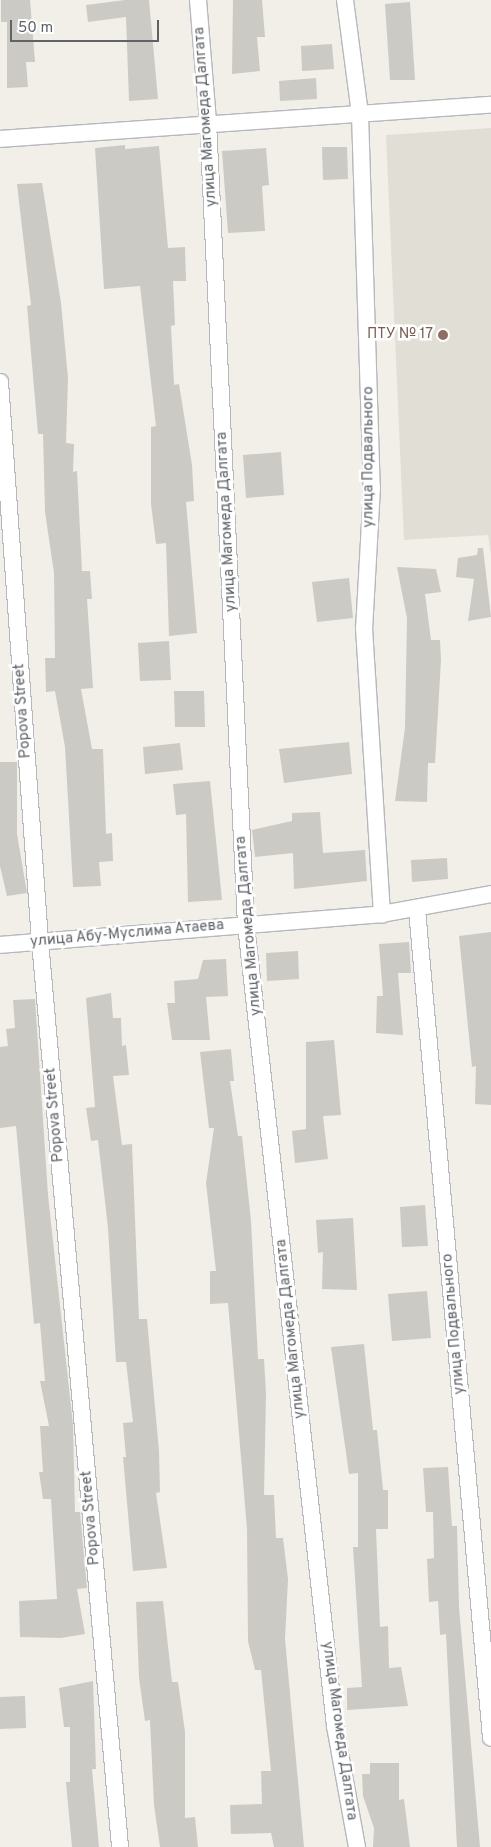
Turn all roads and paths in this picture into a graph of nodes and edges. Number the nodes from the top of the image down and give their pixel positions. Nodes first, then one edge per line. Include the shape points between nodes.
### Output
1 (198, 0) edge
2 (344, 0) edge
3 (491, 105) edge
4 (360, 114) junction
5 (208, 122) junction
6 (0, 139) edge
7 (0, 382) edge
8 (491, 894) edge
9 (417, 910) junction
10 (382, 914) junction
11 (246, 925) junction
12 (40, 941) junction
13 (0, 945) edge
14 (491, 1738) edge
15 (120, 1847) edge
16 (358, 1847) edge

1 - 5 street, улица Магомеда Далгата
2 - 4 street, улица Подвального
3 - 4 street
4 - 5 street
4 - 10 street, улица Подвального via 372,487 364,628
5 - 6 street
5 - 11 street, улица Магомеда Далгата
7 - 12 street, Popova Street
8 - 9 street, улица Абу-Муслима Атаева
9 - 10 street, улица Абу-Муслима Атаева
9 - 14 street, улица Подвального
10 - 11 street, улица Абу-Муслима Атаева
11 - 12 street, улица Абу-Муслима Атаева
11 - 16 street, улица Магомеда Далгата via 335,1726
12 - 13 street, улица Абу-Муслима Атаева
12 - 15 street, Popova Street

